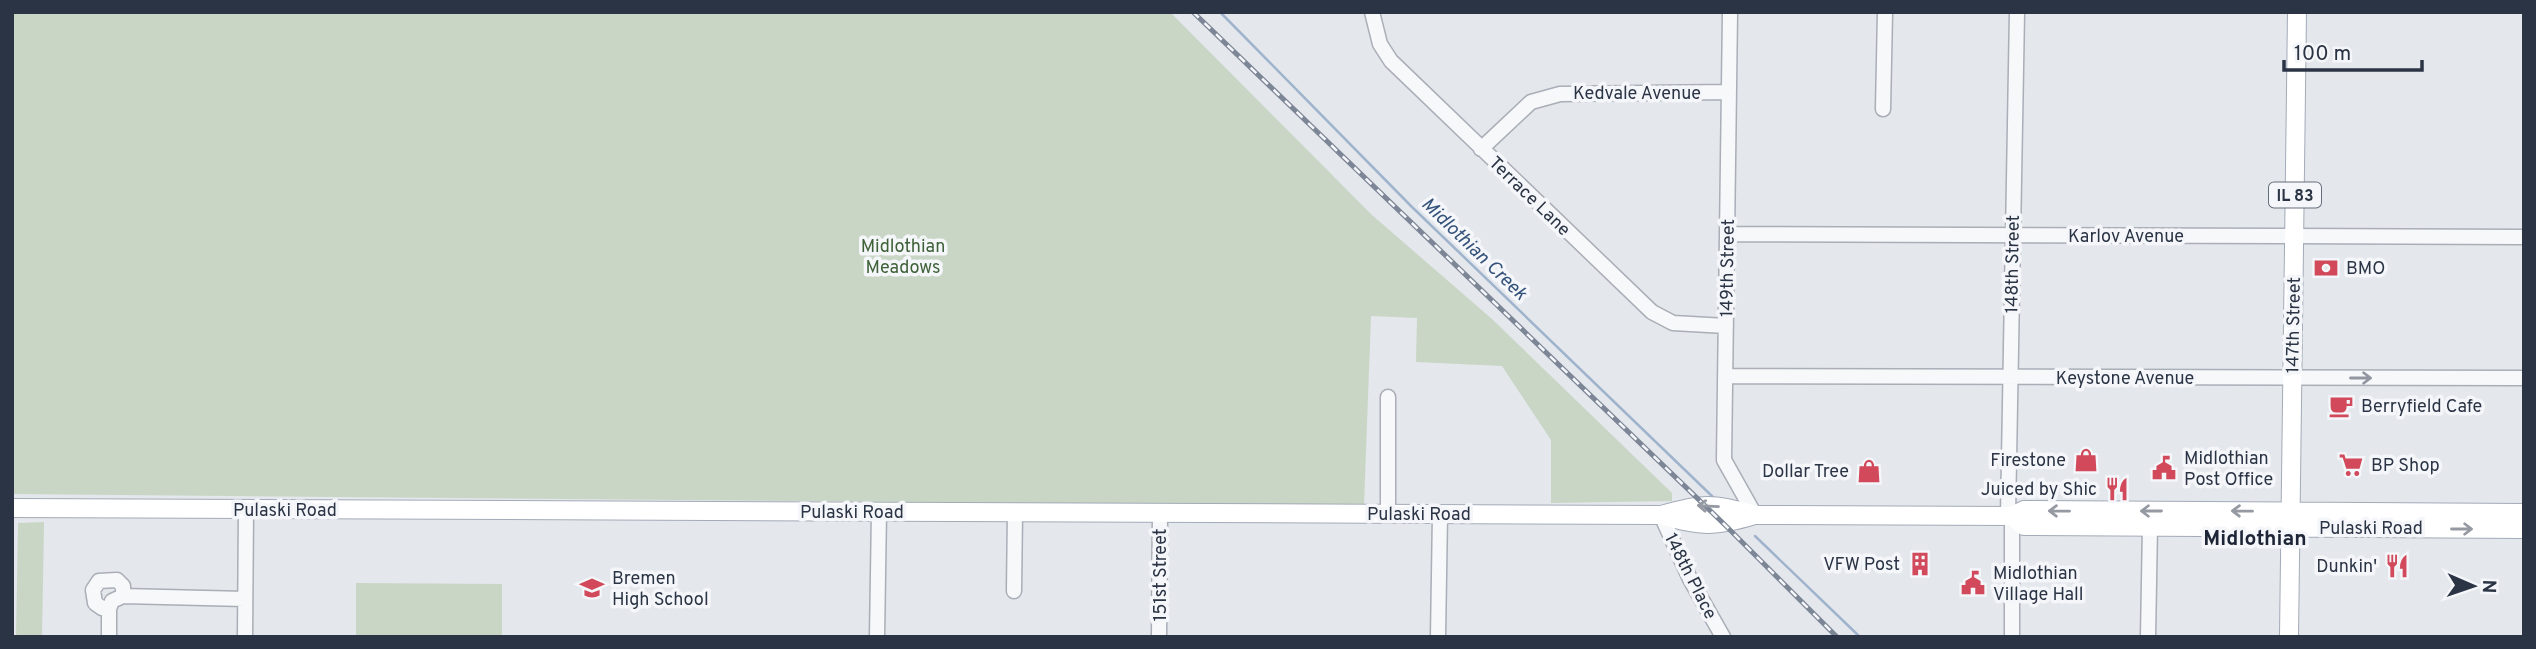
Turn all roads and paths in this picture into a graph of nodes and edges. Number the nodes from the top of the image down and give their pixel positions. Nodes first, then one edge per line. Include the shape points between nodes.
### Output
1 (1371, 12) edge
2 (1730, 12) edge
3 (1885, 12) edge
4 (2017, 12) edge
5 (2297, 12) edge
6 (1729, 92) junction
7 (1883, 109) dead end
8 (1481, 149) junction
9 (1727, 234) junction
10 (2013, 235) junction
11 (2294, 236) junction
12 (2524, 237) edge
13 (1726, 326) junction
14 (1725, 376) junction
15 (2011, 377) junction
16 (2292, 378) junction
17 (2524, 378) edge
18 (1388, 397) dead end
19 (12, 509) edge
20 (246, 509) junction
21 (879, 512) junction
22 (1015, 513) junction
23 (1160, 513) junction
24 (2524, 513) edge
25 (1388, 514) junction
26 (1440, 514) junction
27 (1661, 515) junction
28 (1755, 515) junction
29 (2010, 516) junction
30 (2291, 520) junction
31 (2150, 526) junction
32 (2524, 529) edge
33 (1014, 591) dead end
34 (245, 599) junction
35 (109, 637) edge
36 (245, 637) edge
37 (877, 637) edge
38 (1159, 637) edge
39 (1438, 637) edge
40 (1723, 637) edge
41 (2012, 637) edge
42 (2148, 637) edge
43 (2289, 637) edge

1 - 8 street, Terrace Lane via 1380,44 1391,61
2 - 6 street, 149th Street
3 - 7 street
4 - 10 street, 148th Street
5 - 11 main road, 147th Street / IL 83
6 - 8 street, Kedvale Avenue via 1560,94 1531,102
6 - 9 street, 149th Street
8 - 13 street, Terrace Lane via 1652,312 1672,323
9 - 10 street, Karlov Avenue
9 - 13 street, 149th Street
10 - 11 street, Karlov Avenue
10 - 15 street, 148th Street
11 - 12 street, Karlov Avenue
11 - 16 main road, 147th Street / IL 83
13 - 14 street, 149th Street
14 - 15 street, Keystone Avenue
14 - 28 street, 149th Street via 1724,460
15 - 16 street, Keystone Avenue
15 - 29 street, 148th Street
16 -> 17 street, Keystone Avenue
16 - 30 main road, 147th Street / IL 83
18 - 25 street
19 - 20 main road, Pulaski Road
20 - 21 main road, Pulaski Road
20 - 34 street
21 - 22 main road, Pulaski Road
21 - 37 street
22 - 23 main road, Pulaski Road
22 - 33 street
23 - 25 main road, Pulaski Road
23 - 38 street, 151st Street
24 - 30 main road, Pulaski Road
25 - 26 main road, Pulaski Road
26 - 27 main road, Pulaski Road
26 - 39 street
27 - 28 main road, Pulaski Road via 1691,524 1724,524
27 - 40 street, 148th Place
28 - 29 main road, Pulaski Road
30 -> 29 main road, Pulaski Road via 2024,510
29 - 31 main road, Pulaski Road via 2024,526
29 - 41 street, 148th Street
30 - 31 main road, Pulaski Road
30 -> 32 main road, Pulaski Road
30 - 43 main road, 147th Street / IL 83
31 - 42 street
34 - 35 street via 115,602
34 - 36 street

